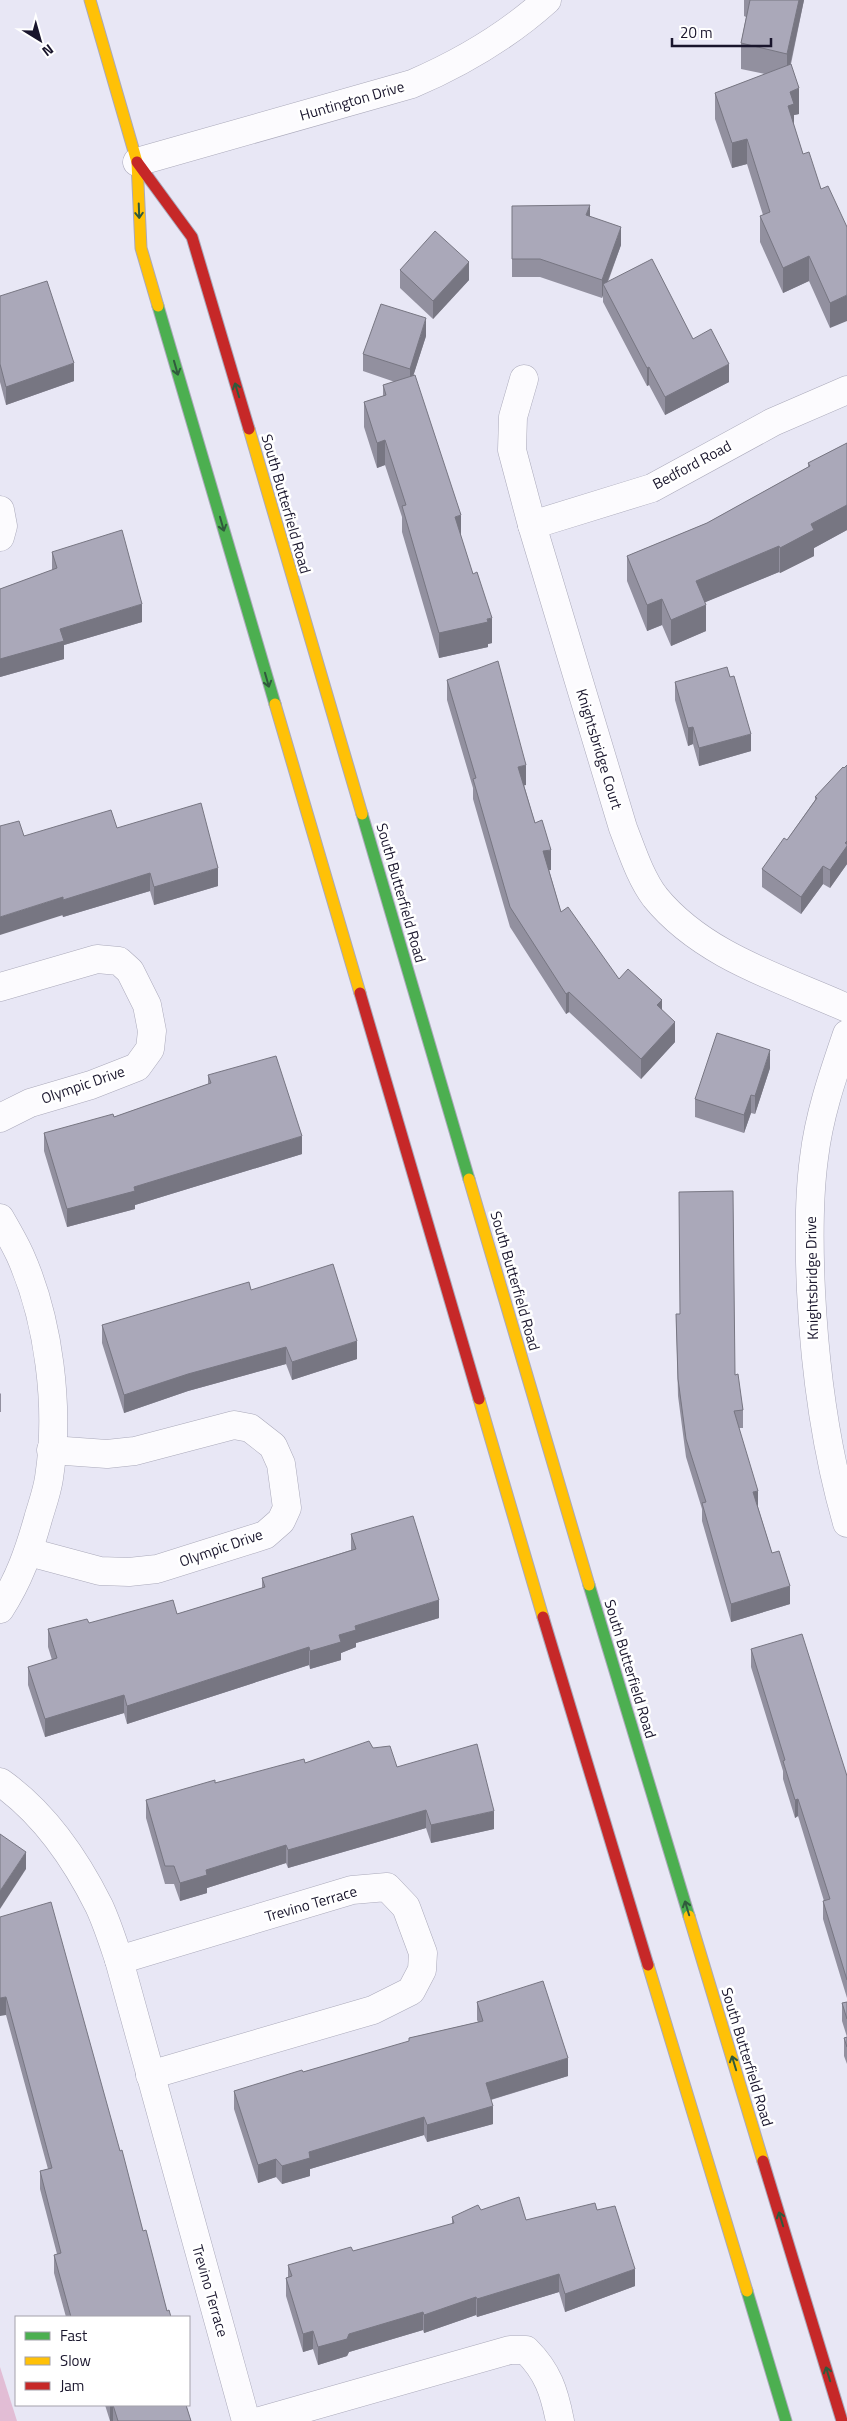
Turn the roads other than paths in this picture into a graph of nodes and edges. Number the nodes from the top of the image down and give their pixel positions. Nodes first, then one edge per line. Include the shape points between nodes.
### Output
1 (90, 0) edge
2 (547, 0) edge
3 (137, 162) junction
4 (524, 380) dead end
5 (847, 390) edge
6 (0, 510) edge
7 (532, 525) junction
8 (0, 536) edge
9 (0, 987) edge
10 (847, 1008) edge
11 (847, 1034) edge
12 (0, 1118) edge
13 (0, 1218) edge
14 (51, 1450) junction
15 (847, 1523) edge
16 (29, 1552) junction
17 (0, 1609) edge
18 (0, 1782) edge
19 (119, 1960) junction
20 (150, 2075) junction
21 (246, 2421) edge
22 (260, 2421) edge
23 (560, 2421) edge
24 (786, 2421) edge
25 (842, 2421) edge

1 - 3 main road, South Butterfield Road
2 - 3 street, Huntington Drive via 497,39 445,70 412,84
3 -> 24 main road, South Butterfield Road via 141,248 552,1648
25 -> 3 main road, South Butterfield Road via 576,1542 192,237
4 - 7 street, Knightsbridge Court via 513,417 512,450
5 - 7 street, Bedford Road via 773,422 652,488
6 - 8 street via 3,526
7 - 10 street, Knightsbridge Court via 623,828 638,867 655,896 688,930 720,952
9 - 12 street, Olympic Drive via 97,959 119,961 130,971 143,996 152,1031 150,1049 137,1067 30,1103
11 - 15 street, Knightsbridge Drive via 822,1113 813,1159 809,1242 815,1357 832,1470
13 - 14 street via 20,1254 46,1343 53,1392
14 - 16 street via 49,1479
14 - 16 street, Olympic Drive via 107,1454 135,1452 234,1425 250,1428 273,1446 282,1464 287,1508 280,1521 265,1534 157,1569 100,1571
16 - 17 street via 15,1586
18 - 19 street, Trevino Terrace via 40,1818 79,1869 100,1908
19 - 20 street, Trevino Terrace
19 - 20 street, Trevino Terrace via 352,1890 387,1887 406,1907 423,1953 422,1970 411,1991 374,2010
20 - 21 street, Trevino Terrace
22 - 23 street via 510,2350 526,2350 542,2366 556,2400

